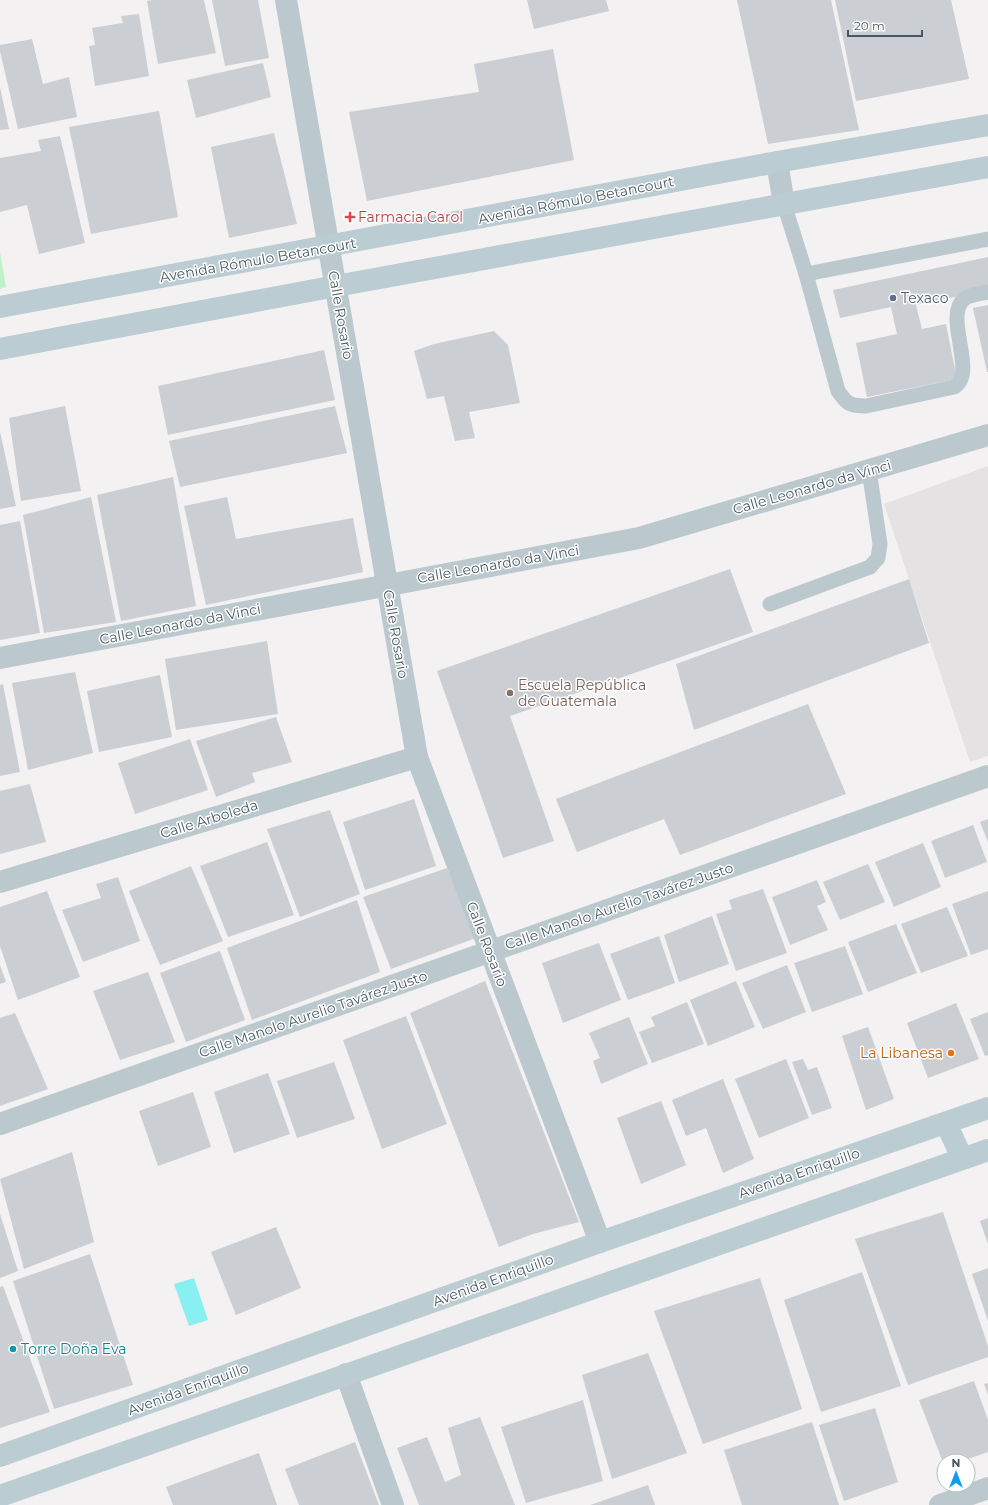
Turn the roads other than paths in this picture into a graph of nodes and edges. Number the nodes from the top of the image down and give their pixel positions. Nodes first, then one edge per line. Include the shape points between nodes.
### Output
1 (286, 0) edge
2 (988, 125) edge
3 (777, 162) junction
4 (988, 167) edge
5 (784, 204) junction
6 (988, 239) edge
7 (329, 247) junction
8 (806, 274) junction
9 (336, 286) junction
10 (988, 292) edge
11 (0, 307) edge
12 (0, 349) edge
13 (988, 435) edge
14 (869, 470) junction
15 (388, 584) junction
16 (770, 604) dead end
17 (0, 658) edge
18 (417, 757) junction
19 (988, 776) edge
20 (0, 882) edge
21 (490, 952) junction
22 (988, 1108) edge
23 (946, 1122) junction
24 (0, 1124) edge
25 (988, 1150) edge
26 (962, 1158) junction
27 (600, 1242) junction
28 (346, 1374) junction
29 (0, 1456) edge
30 (988, 1488) edge
31 (0, 1496) edge
32 (393, 1505) edge
33 (940, 1505) edge

1 - 7 street, Calle Rosario
2 - 3 main road, Avenida Rómulo Betancourt
3 - 5 street
3 - 7 main road, Avenida Rómulo Betancourt
4 - 5 main road
5 - 8 lane
5 - 9 main road
6 - 8 lane
7 - 9 street, Calle Rosario
7 - 11 main road, Avenida Rómulo Betancourt
8 - 10 lane via 838,391 845,402 855,406 866,406 958,384 962,378 962,368 957,310 965,299
9 - 12 main road
9 - 15 street, Calle Rosario
13 - 14 street, Calle Leonardo da Vinci
14 - 15 street, Calle Leonardo da Vinci via 639,538
14 - 16 lane via 880,544 878,558 870,567
15 - 17 street, Calle Leonardo da Vinci
15 - 18 street, Calle Rosario
18 - 20 street, Calle Arboleda
18 - 21 street, Calle Rosario
19 - 21 street, Calle Manolo Aurelio Tavárez Justo
21 - 24 street, Calle Manolo Aurelio Tavárez Justo
21 - 27 street, Calle Rosario
22 - 23 main road, Avenida Enriquillo
23 - 26 main road
23 - 27 main road, Avenida Enriquillo
25 - 26 main road
26 - 28 main road
27 - 29 main road, Avenida Enriquillo
28 - 31 main road
28 - 32 street
30 - 33 street

